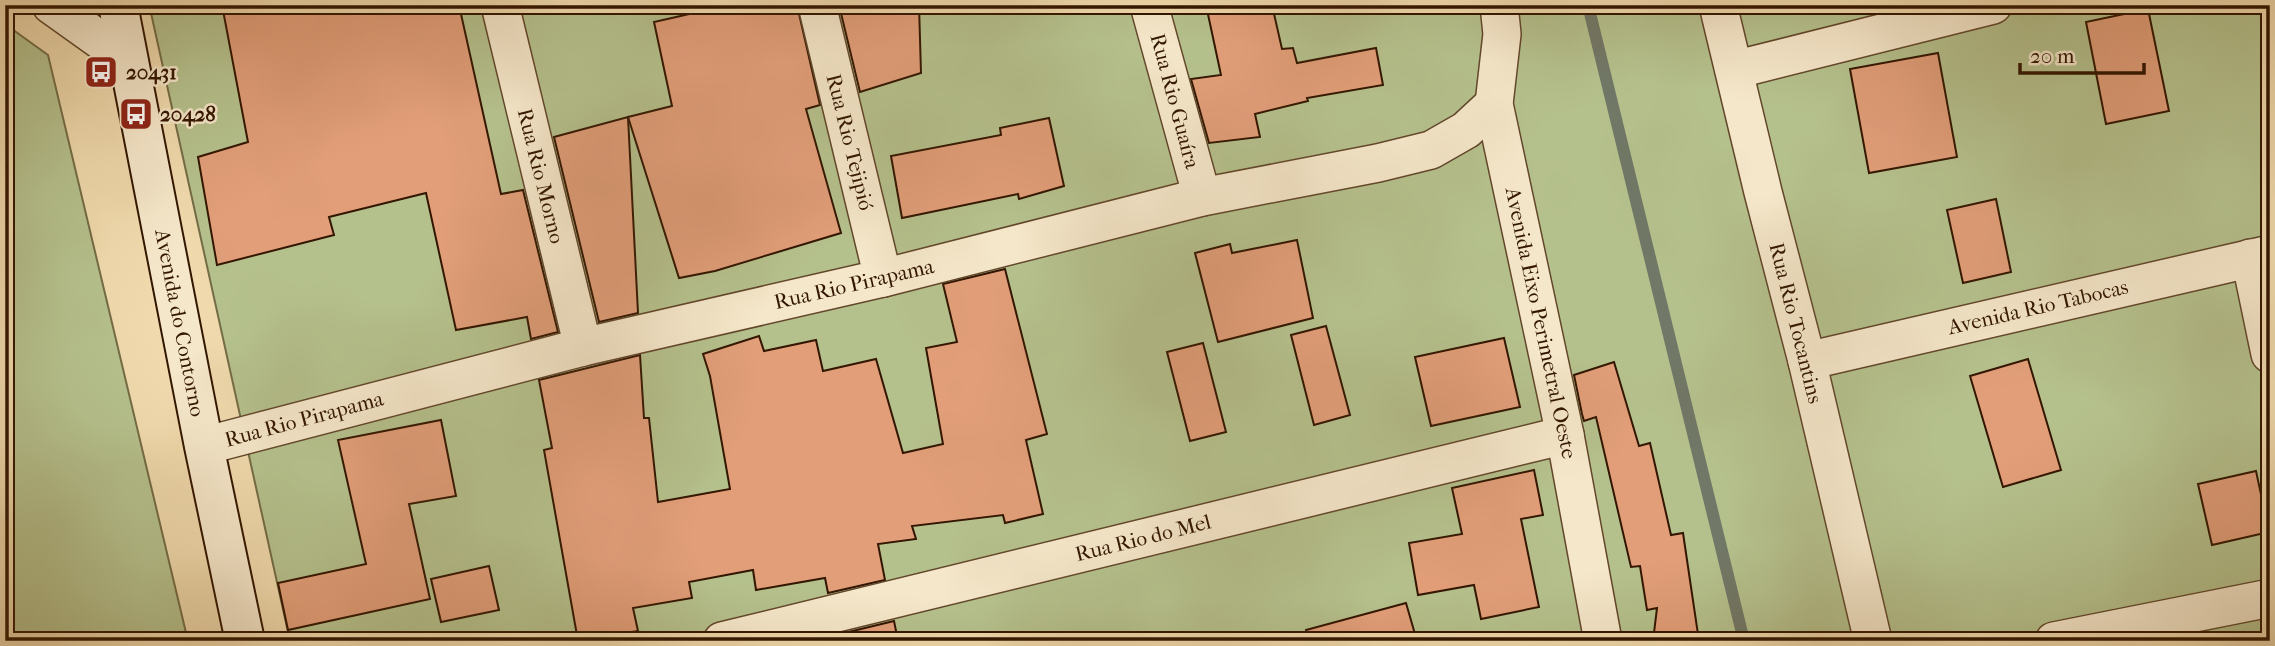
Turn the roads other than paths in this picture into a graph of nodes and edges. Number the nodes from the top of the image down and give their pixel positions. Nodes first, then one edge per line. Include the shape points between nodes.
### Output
1 (51, 5) edge
2 (500, 5) edge
3 (817, 5) edge
4 (1149, 5) edge
5 (1499, 5) edge
6 (1718, 5) edge
7 (1993, 5) edge
8 (123, 10) edge
9 (128, 60) junction
10 (1734, 70) junction
11 (1494, 104) junction
12 (1202, 197) junction
13 (2260, 256) edge
14 (883, 278) junction
15 (583, 347) junction
16 (2270, 354) edge
17 (1807, 361) junction
18 (1565, 435) junction
19 (204, 446) junction
20 (2270, 598) edge
21 (245, 641) edge
22 (722, 641) edge
23 (1603, 641) edge
24 (1873, 641) edge
25 (2054, 641) edge

1 - 9 street
2 - 15 street, Rua Rio Morno
3 - 14 street, Rua Rio Tejipió
4 - 12 street, Rua Rio Guaíra
5 - 11 street, Avenida Eixo Perimetral Oeste via 1502,34
6 - 10 street, Rua Rio Tocantins
7 - 10 street
8 - 9 street, Avenida do Contorno
9 - 19 street, Avenida do Contorno
10 - 17 street, Rua Rio Tocantins
11 - 12 street, Rua Rio Pirapama via 1466,130 1431,150
11 - 18 street, Avenida Eixo Perimetral Oeste
12 - 14 street, Rua Rio Pirapama
13 - 16 street
13 - 17 street, Avenida Rio Tabocas
14 - 15 street, Rua Rio Pirapama
15 - 19 street, Rua Rio Pirapama
17 - 24 street, Rua Rio Tocantins
18 - 22 street, Rua Rio do Mel
18 - 23 street, Avenida Eixo Perimetral Oeste
19 - 21 street, Avenida do Contorno
20 - 25 street

